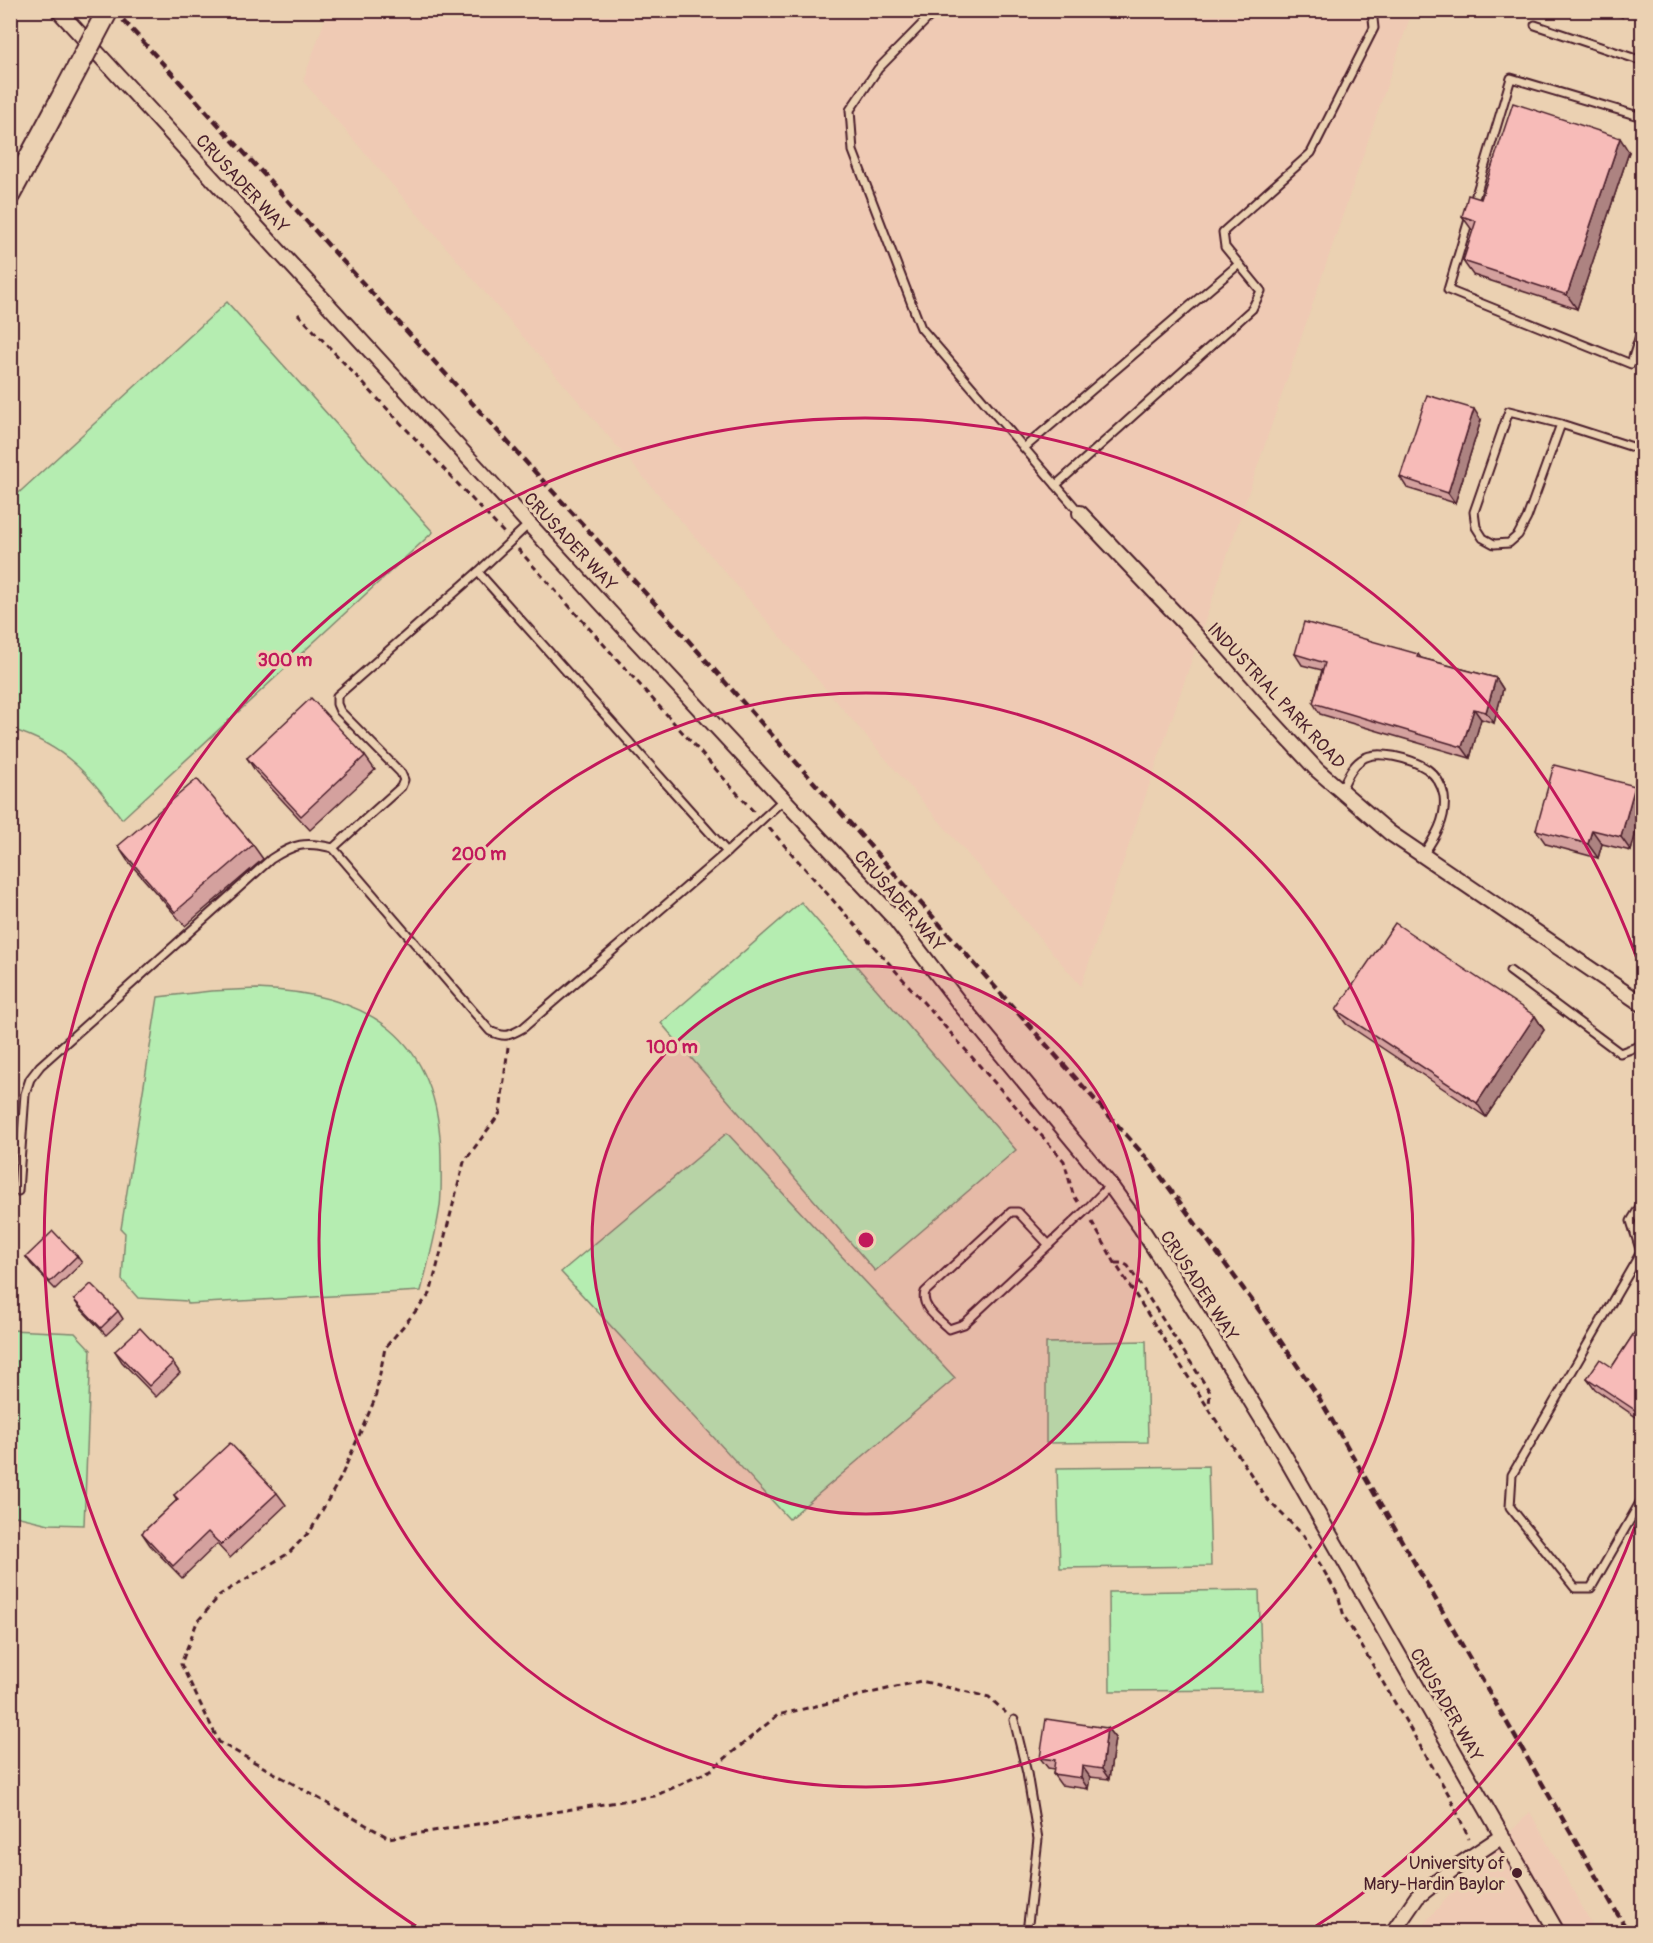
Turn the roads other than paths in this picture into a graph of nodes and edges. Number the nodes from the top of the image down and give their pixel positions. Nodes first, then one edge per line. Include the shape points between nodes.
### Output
1 (58, 10) edge
2 (108, 10) edge
3 (936, 10) edge
4 (1372, 10) edge
5 (1535, 25) dead end
6 (1642, 61) edge
7 (1642, 117) edge
8 (10, 194) edge
9 (1239, 264) junction
10 (1642, 329) edge
11 (1561, 424) junction
12 (1024, 448) junction
13 (1642, 450) edge
14 (1056, 485) junction
15 (1080, 513) joint
16 (529, 524) junction
17 (478, 572) junction
18 (1341, 790) junction
19 (784, 799) junction
20 (333, 848) junction
21 (728, 852) junction
22 (1423, 855) junction
23 (1510, 971) dead end
24 (1642, 1004) edge
25 (1642, 1045) edge
26 (1110, 1185) junction
27 (18, 1191) dead end
28 (1642, 1203) edge
29 (1048, 1245) junction
30 (1642, 1253) edge
31 (1642, 1499) edge
32 (1014, 1720) road end
33 (1501, 1837) junction
34 (1027, 1932) edge
35 (1393, 1932) edge
36 (1557, 1932) edge

1 - 16 street, CRUSADER WAY
2 - 8 main road, bridge
3 - 12 lane via 878,69 850,110 853,151 921,328
4 - 9 lane via 1374,28 1311,153 1223,232 1225,248
5 - 6 lane
7 - 10 lane via 1511,78 1448,290 1631,364
9 - 12 lane
9 - 14 lane via 1261,291 1252,309
11 - 11 lane via 1518,535 1509,543 1494,544 1484,538 1476,527 1474,512 1509,411
11 - 13 lane
12 - 14 lane
14 - 15 lane
15 - 18 street, INDUSTRIAL PARK ROAD via 1317,770
16 - 17 lane
16 - 19 street, CRUSADER WAY
17 - 20 lane via 337,696 340,711 404,780
17 - 21 lane
18 - 22 street, INDUSTRIAL PARK ROAD via 1390,833
18 - 22 lane via 1361,759 1371,755 1388,755 1426,769 1438,780 1444,807 1440,827
19 - 21 lane
19 - 26 street, CRUSADER WAY via 895,919
20 - 21 lane via 490,1030 509,1036
20 - 27 lane via 299,844 271,859 40,1066 25,1094
22 - 24 street, INDUSTRIAL PARK ROAD
23 - 25 lane via 1620,1053
26 - 29 lane
26 - 33 street, CRUSADER WAY via 1283,1453
28 - 30 lane via 1631,1221
29 - 29 lane via 964,1324 949,1329 925,1305 925,1292 1011,1212 1018,1212
30 - 31 lane via 1512,1474 1510,1507 1575,1588 1591,1588
32 - 34 lane via 1038,1839
33 - 35 street via 1417,1897
33 - 36 street, CRUSADER WAY

